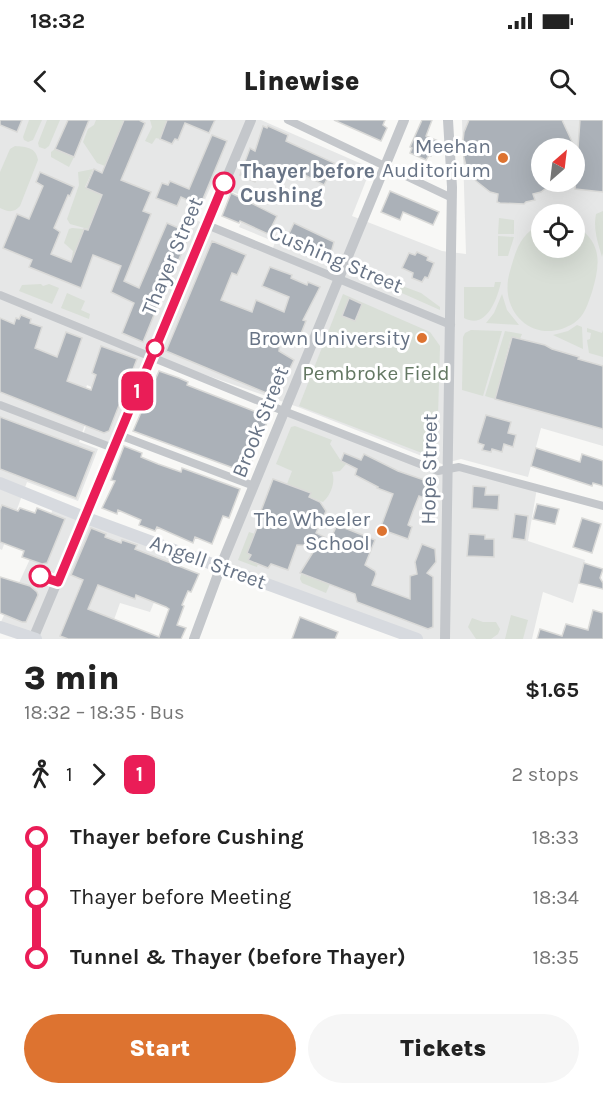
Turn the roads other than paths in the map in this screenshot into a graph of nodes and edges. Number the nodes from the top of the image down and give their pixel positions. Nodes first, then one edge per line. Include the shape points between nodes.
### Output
1 (251, 120) edge
2 (288, 120) edge
3 (404, 120) edge
4 (448, 120) edge
5 (386, 165) junction
6 (452, 198) junction
7 (207, 225) junction
8 (339, 280) junction
9 (0, 295) edge
10 (451, 325) junction
11 (151, 356) junction
12 (0, 405) edge
13 (285, 411) junction
14 (118, 435) junction
15 (113, 448) junction
16 (448, 468) junction
17 (0, 483) edge
18 (254, 486) junction
19 (603, 506) edge
20 (84, 517) junction
21 (220, 567) junction
22 (0, 627) edge
23 (34, 639) edge
24 (194, 639) edge
25 (417, 639) edge
26 (446, 639) edge

1 - 7 street, Thayer Street
2 - 5 street
3 - 5 street, Brook Street
4 - 6 street, Hope Street
5 - 6 street
5 - 8 street, Brook Street
6 - 10 street, Hope Street
7 - 8 street, Cushing Street
7 - 11 street, Thayer Street
8 - 10 street, Cushing Street
8 - 13 street, Brook Street
9 - 11 street
10 - 16 street, Hope Street
11 - 13 street
11 - 14 street, Thayer Street
12 - 15 street
13 - 16 street via 438,471
13 - 18 street, Brook Street
14 - 15 street, Thayer Street
14 - 18 street
15 - 20 street, Thayer Street
16 - 19 street via 459,467
16 - 26 street, Hope Street
17 - 20 main road, Angell Street
18 - 21 street, Brook Street
20 - 21 main road, Angell Street
20 - 23 street, Thayer Street
21 - 24 street, Brook Street
21 - 25 main road, Angell Street
22 - 23 main road

